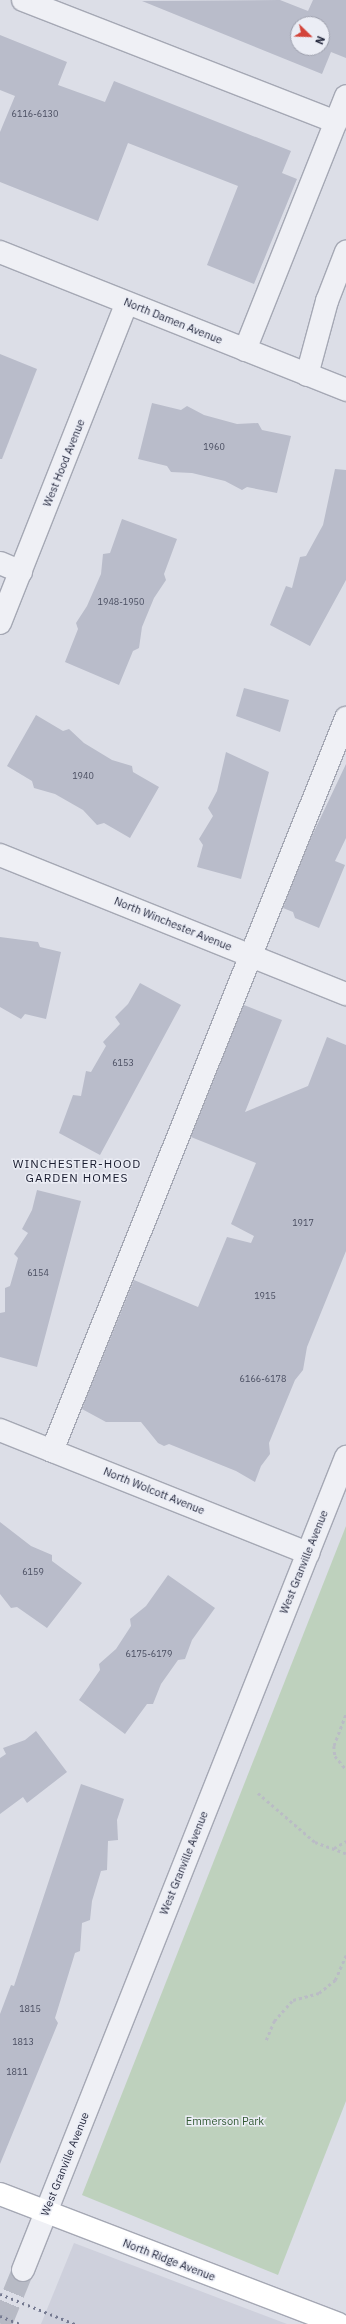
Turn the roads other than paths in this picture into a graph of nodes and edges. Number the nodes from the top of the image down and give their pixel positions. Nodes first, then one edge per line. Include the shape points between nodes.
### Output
1 (23, 0) edge
2 (346, 96) edge
3 (336, 122) junction
4 (0, 252) edge
5 (346, 252) edge
6 (127, 303) junction
7 (245, 350) junction
8 (307, 375) junction
9 (346, 390) edge
10 (0, 563) edge
11 (20, 572) junction
12 (0, 623) edge
13 (346, 718) edge
14 (0, 855) edge
15 (250, 955) junction
16 (346, 994) edge
17 (0, 1430) edge
18 (52, 1451) junction
19 (346, 1457) edge
20 (308, 1552) junction
21 (0, 2194) edge
22 (46, 2212) junction
23 (23, 2270) tunnel mouth
24 (339, 2324) edge

1 - 3 street
2 - 3 street
3 - 7 street
4 - 6 street, North Damen Avenue
5 - 8 street via 327,301
6 - 7 street, North Damen Avenue
6 - 11 street, West Hood Avenue
7 - 8 street, North Damen Avenue
8 - 9 street, North Damen Avenue
10 - 11 street
11 - 12 street, West Hood Avenue
13 - 15 street
14 - 15 street, North Winchester Avenue
15 - 16 street, North Winchester Avenue
15 - 18 street
17 - 18 street, North Wolcott Avenue
18 - 20 street, North Wolcott Avenue
19 - 20 street, West Granville Avenue
20 - 22 street, West Granville Avenue
21 - 22 main road, North Ridge Avenue
22 - 23 street, West Granville Avenue
22 - 24 main road, North Ridge Avenue

